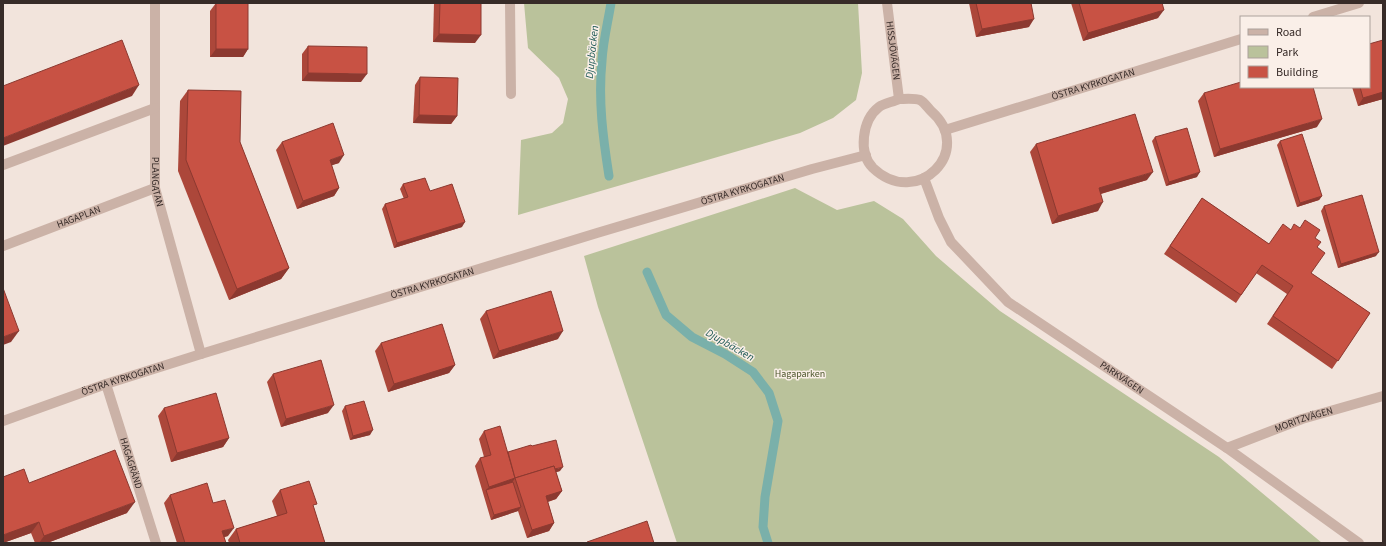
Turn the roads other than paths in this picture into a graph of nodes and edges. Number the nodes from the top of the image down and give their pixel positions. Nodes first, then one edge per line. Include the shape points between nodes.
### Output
1 (155, 3) edge
2 (510, 3) edge
3 (887, 3) edge
4 (1359, 3) edge
5 (1316, 16) edge
6 (1240, 39) edge
7 (511, 94) dead end
8 (899, 99) junction
9 (155, 108) junction
10 (945, 130) junction
11 (866, 155) junction
12 (3, 164) edge
13 (924, 178) junction
14 (155, 188) junction
15 (3, 246) edge
16 (201, 354) junction
17 (106, 384) junction
18 (1383, 396) edge
19 (3, 421) edge
20 (1227, 448) junction
21 (1357, 542) edge
22 (156, 543) edge

1 - 9 street, PLANGATAN
2 - 7 street
3 - 8 street, HISSJÖVÄGEN
4 - 5 street
6 - 10 street, ÖSTRA KYRKOGATAN
8 - 10 street via 919,100 940,118
8 - 11 street via 879,107 869,119 864,134
9 - 12 street
9 - 14 street, PLANGATAN
10 - 13 street via 948,148 943,161 934,172
11 - 13 street via 872,166 885,178 902,183
11 - 16 street, ÖSTRA KYRKOGATAN via 597,233
13 - 20 street, PARKVÄGEN via 934,207 951,242 1008,302
14 - 15 street, HAGAPLAN
14 - 16 street, PLANGATAN
16 - 17 street, ÖSTRA KYRKOGATAN
17 - 19 street, ÖSTRA KYRKOGATAN
17 - 22 street, HAGAGRÄND
18 - 20 street, MORITZVÄGEN via 1302,419
20 - 21 street, PARKVÄGEN

